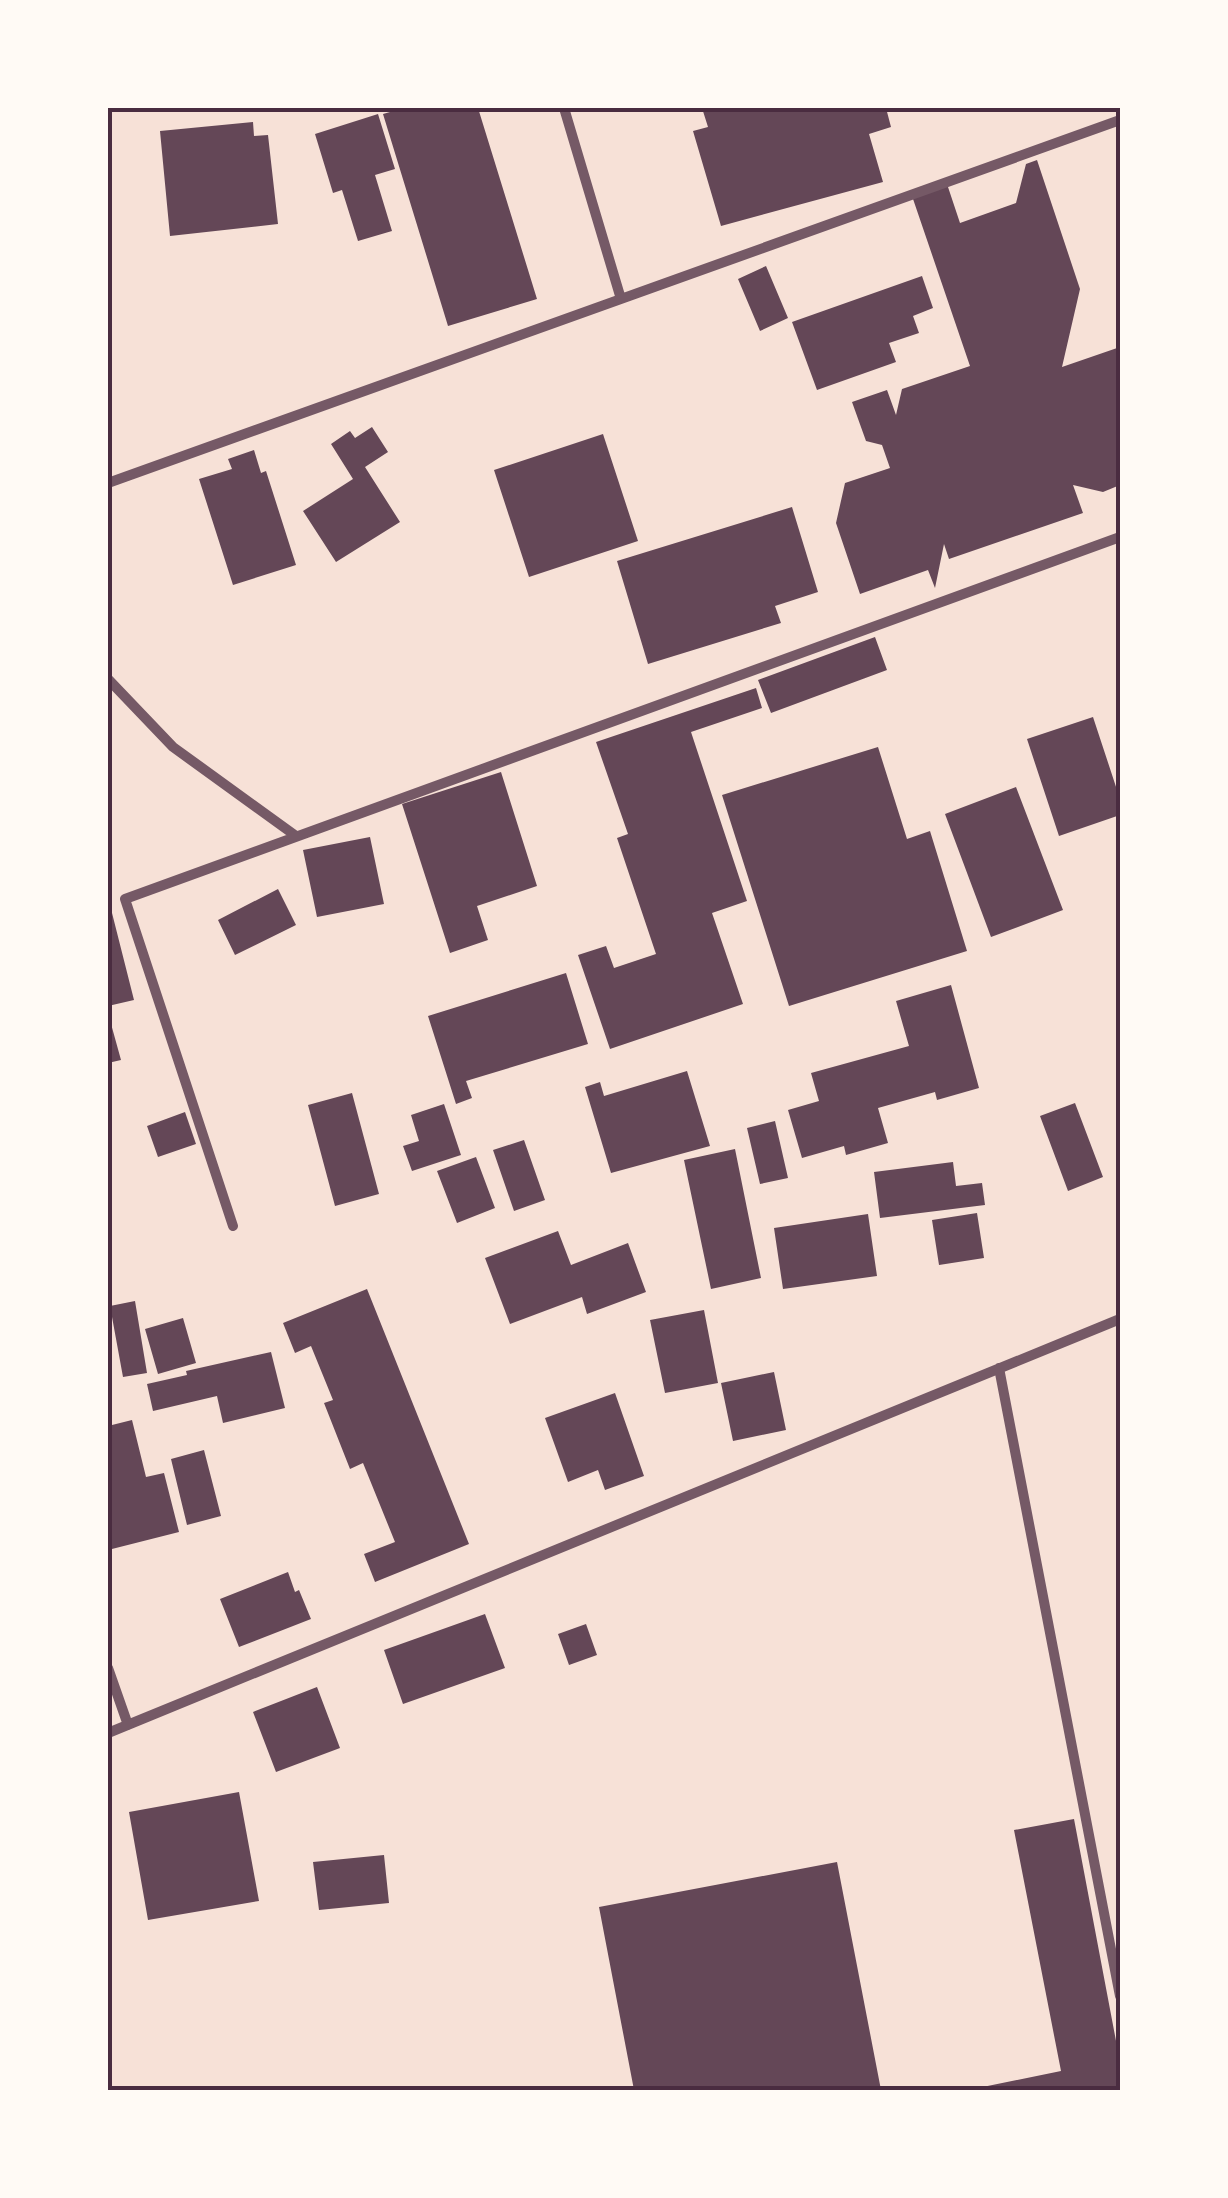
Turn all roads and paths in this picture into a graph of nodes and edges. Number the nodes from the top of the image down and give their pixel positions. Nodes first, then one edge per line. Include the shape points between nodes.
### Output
1 (564, 108) edge
2 (1120, 120) edge
3 (622, 299) junction
4 (108, 483) edge
5 (1120, 537) edge
6 (108, 679) edge
7 (296, 836) junction
8 (233, 1226) dead end
9 (1120, 1318) edge
10 (999, 1368) junction
11 (108, 1668) edge
12 (128, 1725) junction
13 (108, 1733) edge
14 (1120, 1996) edge

1 - 3 street
2 - 3 street
3 - 4 street
5 - 7 street
6 - 7 street via 173,747
7 - 8 street via 125,899
9 - 10 street
10 - 12 street
10 - 14 street
11 - 12 street
12 - 13 street

